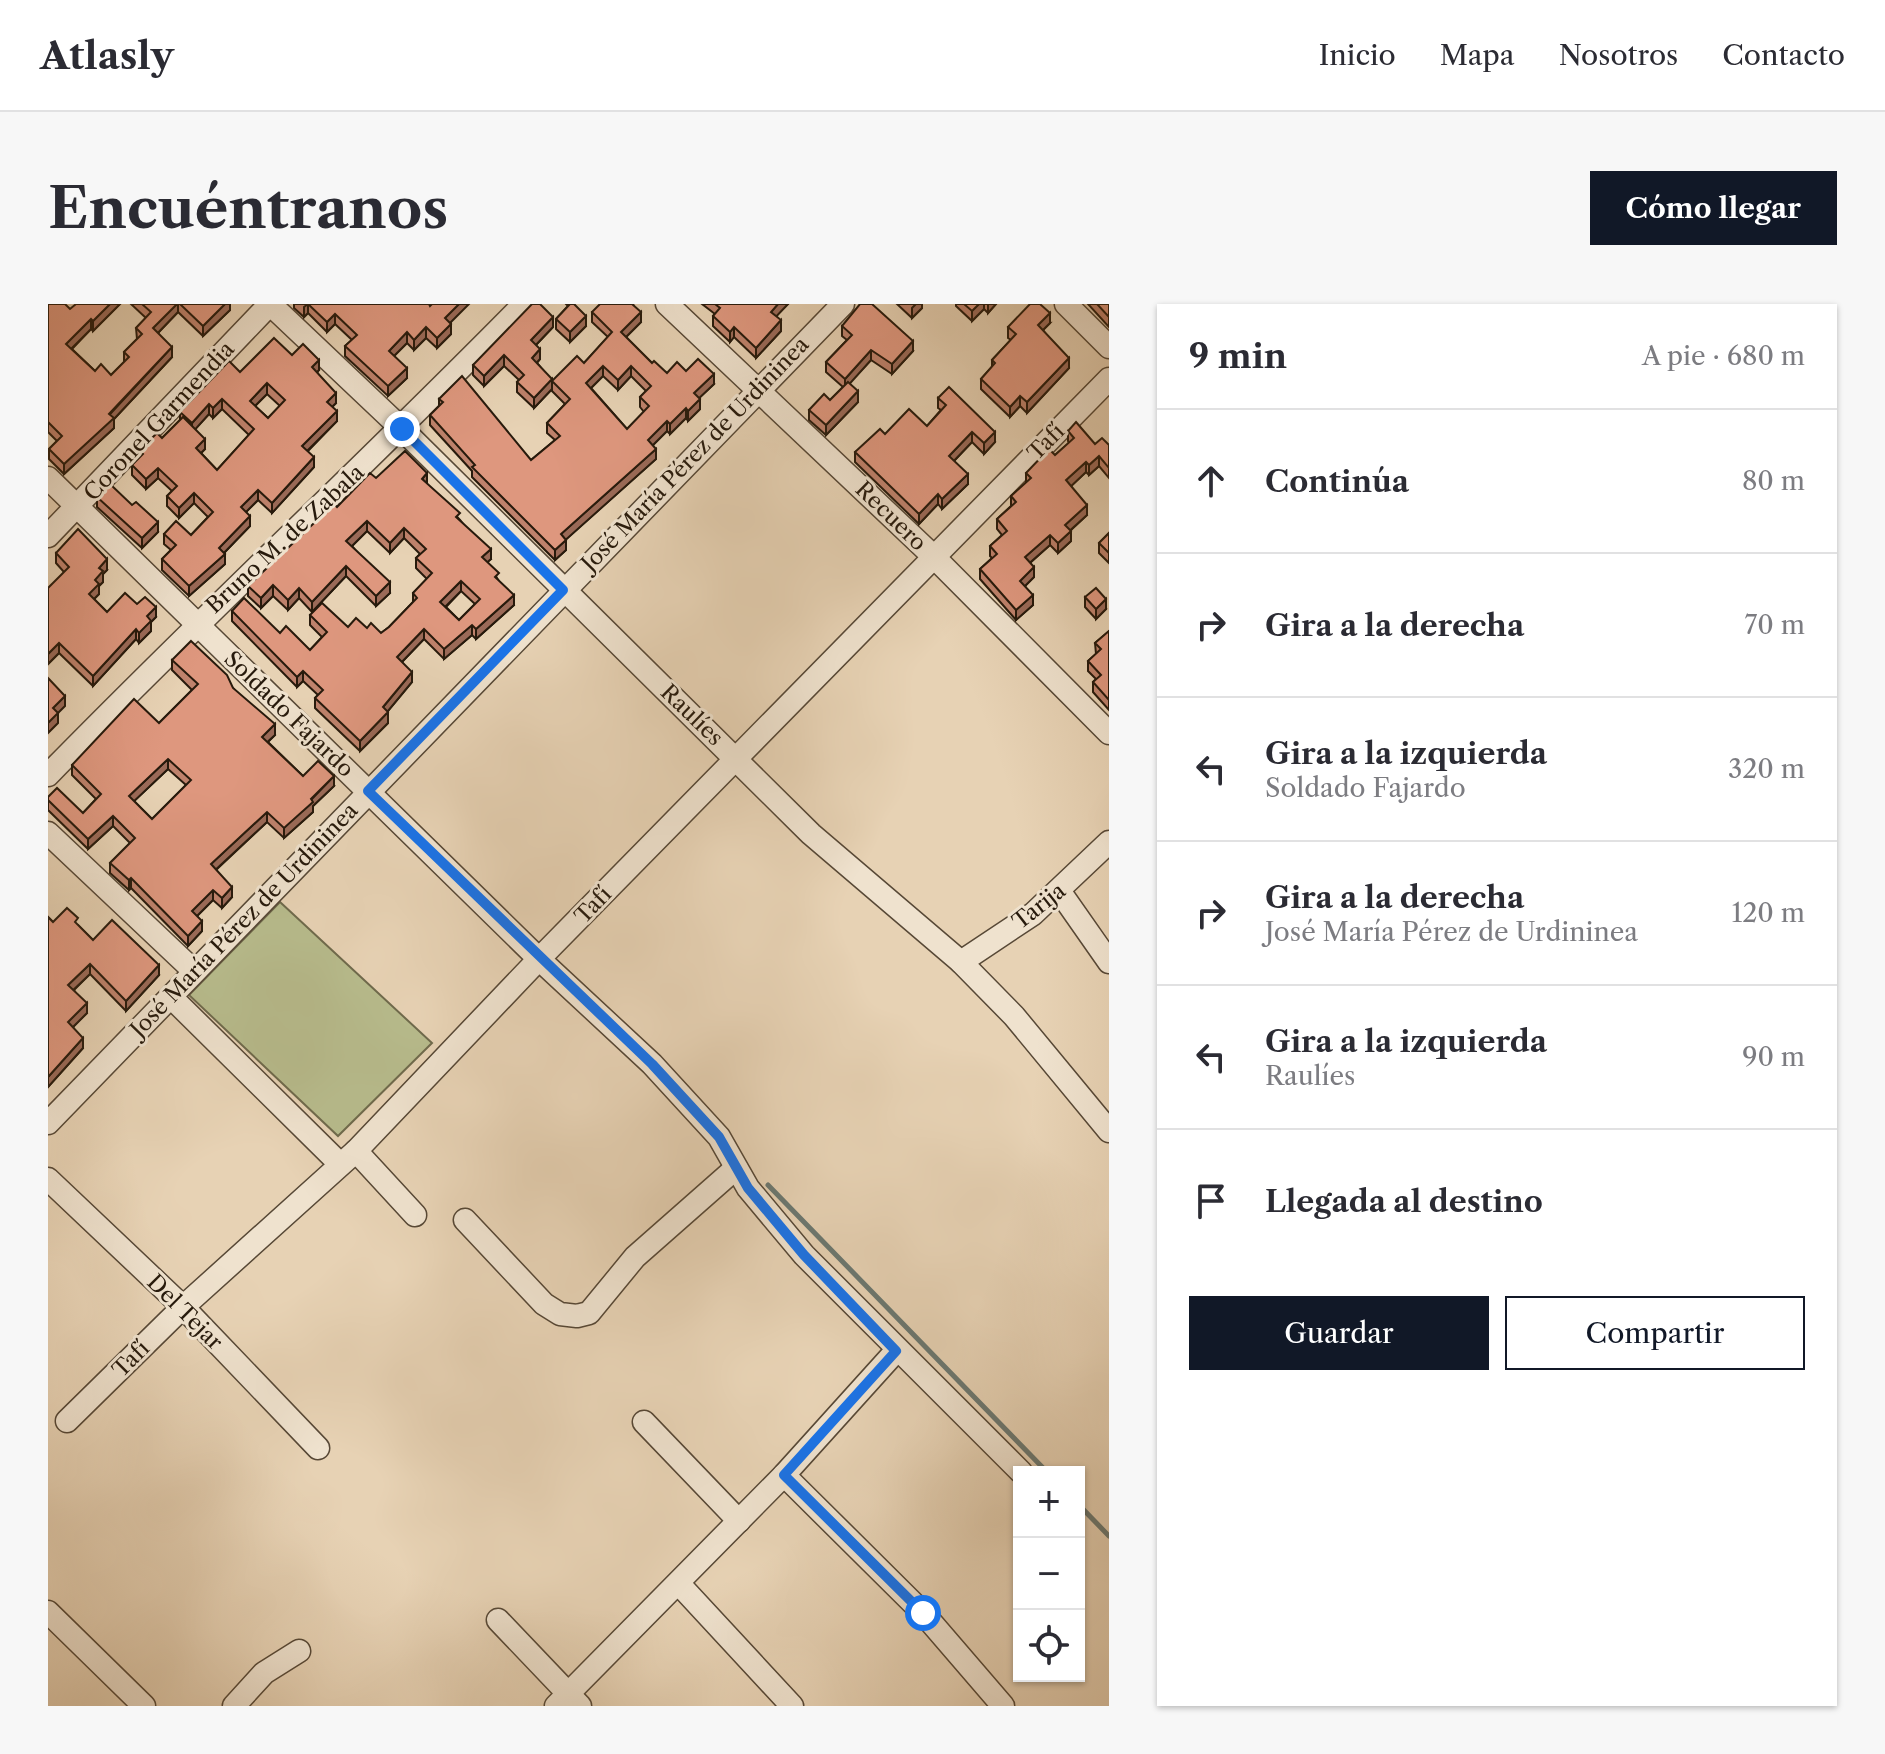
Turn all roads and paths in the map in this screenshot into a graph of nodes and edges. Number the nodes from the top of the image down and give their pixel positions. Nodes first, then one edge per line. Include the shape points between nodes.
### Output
1 (270, 304) edge
2 (524, 304) edge
3 (667, 304) edge
4 (843, 304) edge
5 (1066, 304) edge
6 (1109, 347) edge
7 (1109, 379) edge
8 (758, 389) junction
9 (402, 429) junction
10 (48, 478) edge
11 (78, 506) junction
12 (48, 536) edge
13 (933, 556) junction
14 (563, 590) junction
15 (196, 623) junction
16 (1109, 733) edge
17 (737, 758) junction
18 (48, 775) edge
19 (368, 791) junction
20 (48, 833) edge
21 (1109, 842) edge
22 (1060, 892) junction
23 (539, 959) junction
24 (961, 962) junction
25 (1109, 962) edge
26 (194, 971) junction
27 (171, 997) junction
28 (48, 1123) edge
29 (1109, 1131) edge
30 (348, 1158) junction
31 (736, 1168) junction
32 (48, 1179) edge
33 (415, 1215) dead end
34 (465, 1220) dead end
35 (183, 1307) junction
36 (896, 1351) junction
37 (67, 1421) dead end
38 (644, 1422) dead end
39 (318, 1448) dead end
40 (1015, 1466) edge
41 (784, 1475) junction
42 (739, 1521) junction
43 (679, 1584) junction
44 (48, 1612) edge
45 (498, 1620) dead end
46 (299, 1651) dead end
47 (568, 1702) edge
48 (144, 1706) edge
49 (234, 1706) edge
50 (792, 1706) edge
51 (1003, 1706) edge

1 - 9 street, Raulíes
1 - 11 street, Coronel Garmendia
2 - 9 street, Bruno M. de Zabala
3 - 8 street, Recuero
4 - 8 street, José María Pérez de Urdininea
5 - 6 street
7 - 13 street, Tafí
8 - 13 street, Recuero
8 - 14 street, José María Pérez de Urdininea
9 - 14 street, Raulíes
9 - 15 street, Bruno M. de Zabala
10 - 11 street, Soldado Fajardo
11 - 12 street, Coronel Garmendia
11 - 15 street, Soldado Fajardo
13 - 16 street, Recuero
13 - 17 street, Tafí
14 - 17 street, Raulíes
14 - 19 street, José María Pérez de Urdininea
15 - 18 street, Bruno M. de Zabala
15 - 19 street, Soldado Fajardo
17 - 23 street, Tafí
17 - 24 street, Raulíes via 811,834
19 - 23 street, Soldado Fajardo
19 - 26 street, José María Pérez de Urdininea
20 - 26 street
21 - 22 street, Tarija
22 - 24 street, Tarija
22 - 25 street
23 - 30 street, Tafí
23 - 31 street, Soldado Fajardo via 661,1075 719,1137
24 - 29 street, Raulíes via 1014,1016
26 - 27 street, José María Pérez de Urdininea
27 - 28 street, José María Pérez de Urdininea
27 - 30 street
30 - 33 street
30 - 35 street, Tafí
31 - 34 street via 635,1257 598,1305 577,1316 544,1304
31 - 36 street, Soldado Fajardo via 804,1255
32 - 35 street, Del Tejar
35 - 37 street, Tafí
35 - 39 street, Del Tejar
36 - 40 street, Soldado Fajardo
36 - 41 street
38 - 42 street
41 - 42 street
41 - 51 street via 923,1613
42 - 43 street
43 - 47 street
43 - 50 street
44 - 48 street
45 - 47 street
46 - 49 street via 264,1673

